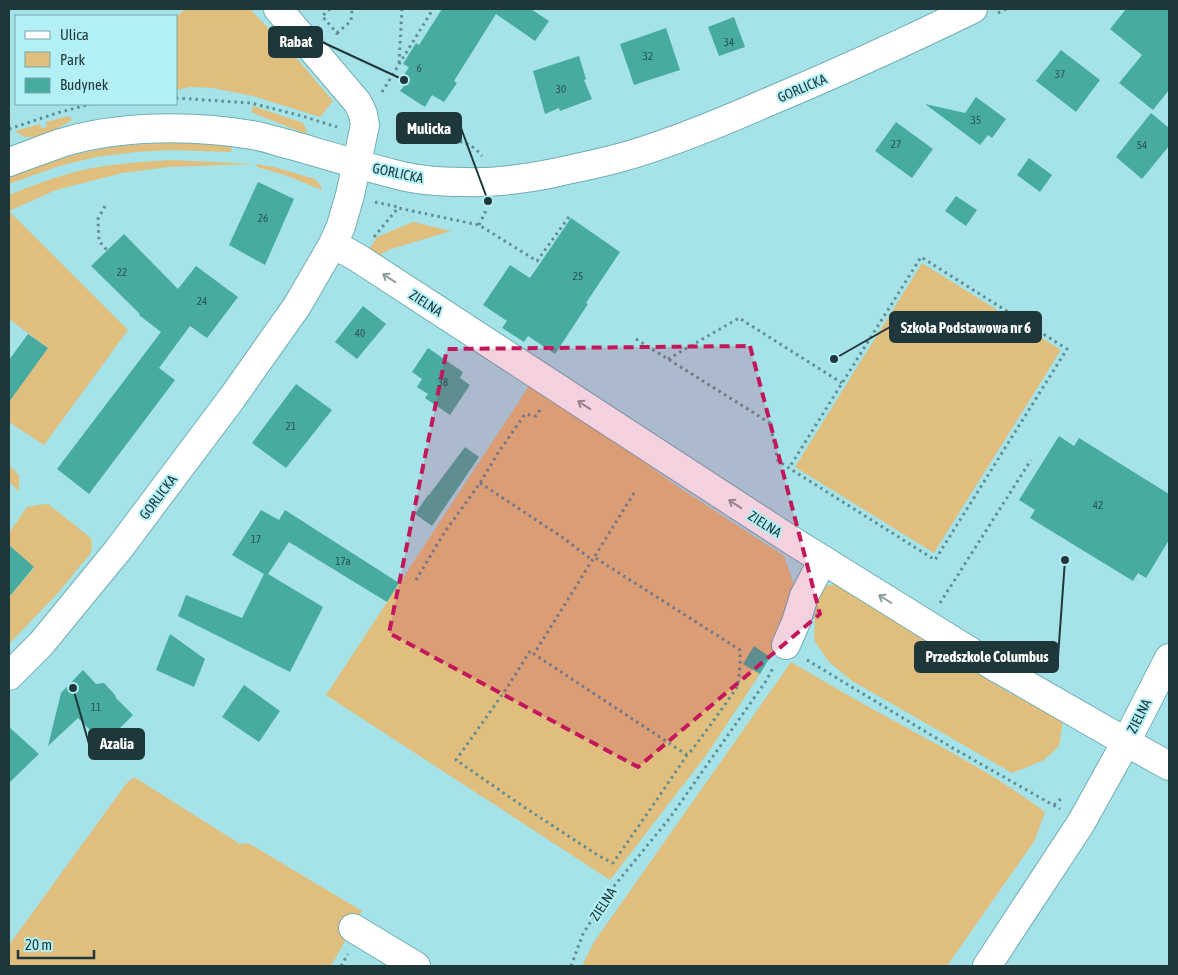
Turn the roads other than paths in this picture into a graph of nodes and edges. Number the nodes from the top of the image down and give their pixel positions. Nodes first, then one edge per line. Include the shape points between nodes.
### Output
1 (278, 9) edge
2 (973, 9) edge
3 (9, 162) edge
4 (357, 163) junction
5 (333, 244) junction
6 (823, 560) junction
7 (786, 646) road end
8 (1169, 658) edge
9 (9, 676) edge
10 (1126, 742) junction
11 (1169, 766) edge
12 (353, 928) dead end
13 (416, 966) edge
14 (987, 966) edge

1 - 4 street via 358,103 365,125
2 - 4 street, GORLICKA via 720,122 653,148 596,164 528,178 465,182 396,175
3 - 4 street via 63,143 107,133 178,128 253,135
4 - 5 street, GORLICKA via 346,211
6 -> 5 street, ZIELNA
5 - 9 street, GORLICKA via 280,331 118,550 41,644
6 - 7 street via 804,596
10 -> 6 street, ZIELNA via 926,625
8 - 10 street, ZIELNA
10 - 11 street
10 - 14 street via 1081,823
12 - 13 street

